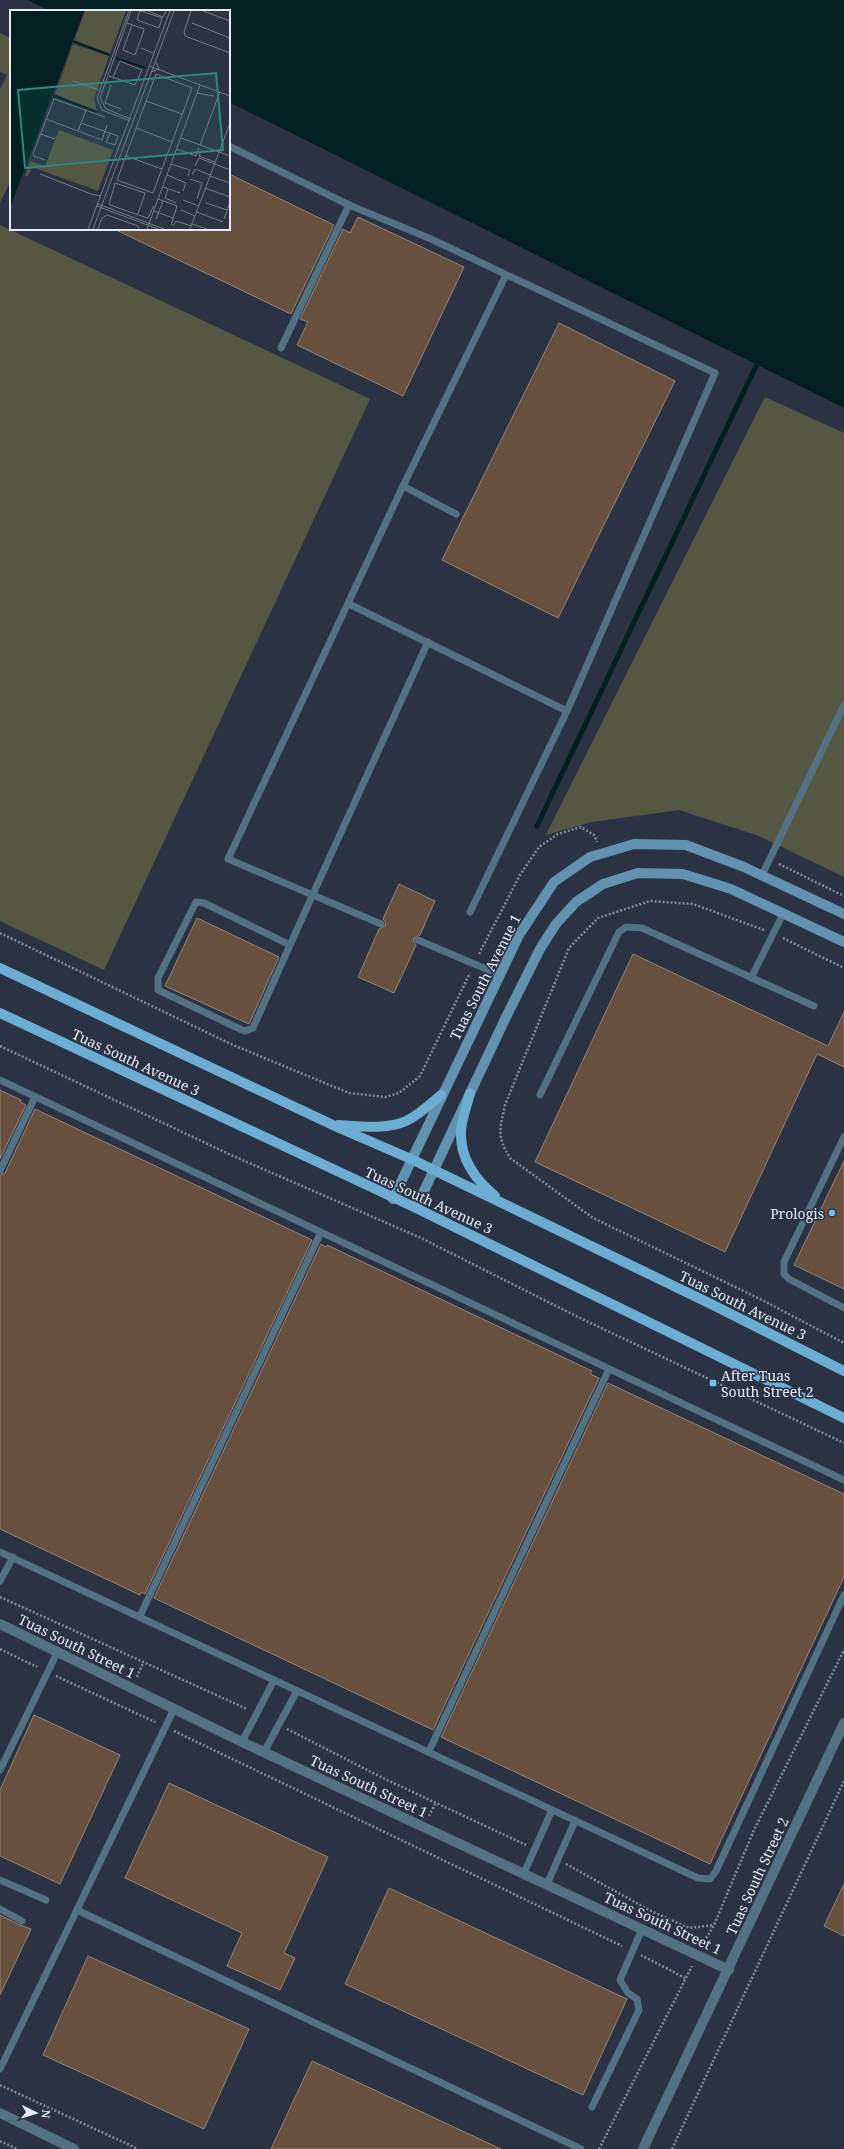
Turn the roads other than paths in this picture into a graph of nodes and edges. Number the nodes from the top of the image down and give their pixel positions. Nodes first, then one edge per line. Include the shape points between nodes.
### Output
1 (230, 146) edge
2 (349, 205) junction
3 (506, 274) junction
4 (281, 348) dead end
5 (403, 486) junction
6 (456, 514) dead end
7 (349, 604) junction
8 (428, 642) junction
9 (844, 705) edge
10 (567, 710) junction
11 (762, 875) junction
12 (312, 894) junction
13 (470, 912) dead end
14 (783, 914) junction
15 (844, 914) edge
16 (381, 924) dead end
17 (418, 940) dead end
18 (844, 942) edge
19 (290, 945) junction
20 (0, 968) edge
21 (500, 975) junction
22 (752, 978) junction
23 (814, 1006) dead end
24 (0, 1013) edge
25 (0, 1080) edge
26 (470, 1093) junction
27 (441, 1095) junction
28 (540, 1095) dead end
29 (35, 1097) junction
30 (334, 1125) junction
31 (844, 1137) edge
32 (410, 1159) junction
33 (432, 1170) junction
34 (0, 1171) edge
35 (393, 1199) junction
36 (508, 1207) junction
37 (416, 1208) junction
38 (321, 1232) junction
39 (844, 1308) edge
40 (609, 1369) junction
41 (844, 1371) edge
42 (844, 1418) edge
43 (844, 1480) edge
44 (0, 1552) edge
45 (13, 1558) junction
46 (0, 1580) edge
47 (844, 1595) edge
48 (140, 1616) junction
49 (0, 1624) edge
50 (58, 1651) junction
51 (274, 1680) junction
52 (297, 1691) junction
53 (174, 1709) junction
54 (844, 1723) edge
55 (242, 1742) junction
56 (429, 1751) junction
57 (264, 1752) junction
58 (0, 1770) edge
59 (552, 1810) junction
60 (575, 1820) junction
61 (524, 1873) junction
62 (0, 1880) edge
63 (547, 1884) junction
64 (46, 1900) dead end
65 (0, 1909) edge
66 (77, 1910) junction
67 (22, 1921) dead end
68 (642, 1929) junction
69 (729, 1970) junction
70 (0, 2069) edge
71 (592, 2108) dead end
72 (0, 2113) edge
73 (74, 2149) edge
74 (582, 2149) edge
75 (644, 2149) edge

1 - 2 lane
2 - 3 lane
2 - 4 lane
3 - 5 lane
3 - 10 lane via 715,373
5 - 6 lane
5 - 7 lane
7 - 8 lane
7 - 12 lane via 228,859
8 - 10 lane
8 - 12 lane
9 - 11 lane
10 - 13 lane
11 - 15 main road, Tuas South Avenue 1
11 - 21 main road, Tuas South Avenue 1 via 686,845 634,844 590,857 554,882 519,935
12 - 16 lane
12 - 19 lane
14 - 18 main road
14 - 22 lane
14 - 26 main road via 731,889 683,874 638,873 603,884 576,902 552,930
17 - 21 lane
19 - 19 lane via 204,903 196,902 158,978 157,985 161,993 242,1030 250,1030
20 - 30 main road, Tuas South Avenue 3
21 - 27 main road, Tuas South Avenue 1
22 - 23 lane
22 - 28 lane via 642,928 626,928 619,932
24 - 35 main road, Tuas South Avenue 3
25 - 29 lane
26 - 33 main road
26 - 36 main road via 460,1135 466,1161 486,1188
27 - 30 main road via 417,1115 404,1122 390,1125
27 - 32 main road, Tuas South Avenue 1
29 - 34 lane
29 - 38 lane
30 - 32 main road, Tuas South Avenue 3
31 - 39 lane via 784,1262 784,1274 788,1279
32 - 33 main road, Tuas South Avenue 3
32 - 35 main road, Tuas South Avenue 1
33 - 36 main road, Tuas South Avenue 3
33 - 37 main road
35 - 37 main road, Tuas South Avenue 3
36 - 41 main road, Tuas South Avenue 3
37 - 42 main road, Tuas South Avenue 3
38 - 40 lane
38 - 48 lane
40 - 43 lane
40 - 56 lane
44 - 45 lane
45 - 46 lane
45 - 48 lane
47 - 60 lane via 716,1871 710,1879 698,1878
48 - 51 lane
49 - 50 street, Tuas South Street 1
50 - 53 street, Tuas South Street 1
50 - 58 lane
51 - 52 lane
51 - 55 lane
52 - 56 lane
52 - 57 lane
53 - 55 street, Tuas South Street 1
53 - 66 lane
54 - 69 street, Tuas South Street 2
55 - 57 street, Tuas South Street 1
56 - 59 lane
57 - 61 street, Tuas South Street 1
59 - 60 lane
59 - 61 lane
60 - 63 lane
61 - 63 street, Tuas South Street 1
62 - 64 lane
63 - 68 street, Tuas South Street 1
65 - 67 lane
66 - 70 lane
66 - 74 lane
68 - 69 street, Tuas South Street 1
68 - 71 lane via 620,1980 628,1993 637,1999 639,2010
69 - 75 street, Tuas South Street 2
72 - 73 street

